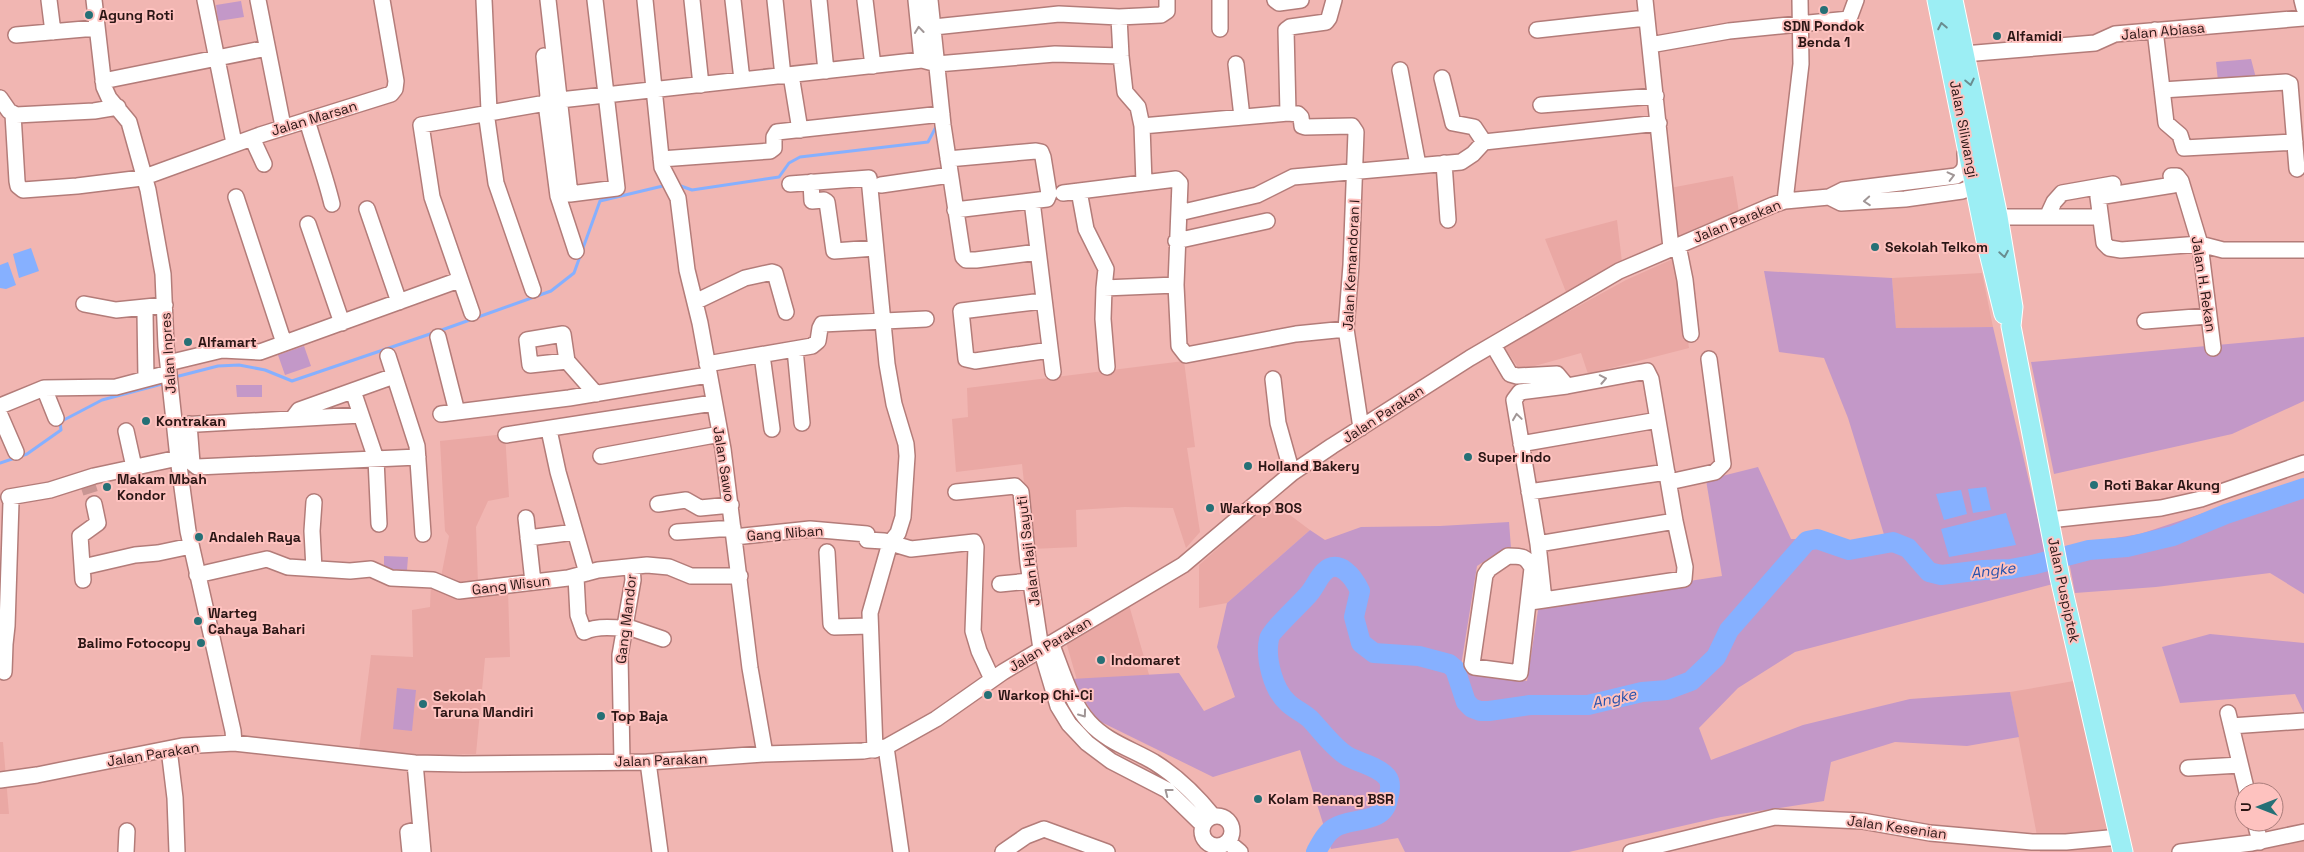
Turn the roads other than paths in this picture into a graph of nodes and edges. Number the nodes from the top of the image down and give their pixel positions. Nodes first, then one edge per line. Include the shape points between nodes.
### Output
1 (49, 0) edge
2 (94, 0) edge
3 (205, 0) edge
4 (258, 0) edge
5 (382, 0) edge
6 (484, 0) edge
7 (539, 0) edge
8 (548, 0) edge
9 (595, 0) edge
10 (645, 0) edge
11 (692, 0) edge
12 (733, 0) edge
13 (775, 0) edge
14 (819, 0) edge
15 (866, 0) edge
16 (916, 0) edge
17 (930, 0) edge
18 (1167, 0) edge
19 (1220, 0) edge
20 (1275, 0) edge
21 (1301, 0) edge
22 (1334, 0) edge
23 (1645, 0) edge
24 (1800, 0) edge
25 (1856, 0) edge
26 (1937, 0) edge
27 (1952, 0) edge
28 (2302, 0) edge
29 (1069, 7) edge
30 (2304, 8) edge
31 (1119, 17) junction
32 (1646, 18) junction
33 (2304, 18) edge
34 (1801, 24) junction
35 (934, 27) junction
36 (96, 28) junction
37 (1220, 28) dead end
38 (1537, 30) dead end
39 (2155, 30) junction
40 (53, 32) junction
41 (16, 35) dead end
42 (1650, 45) junction
43 (267, 48) junction
44 (1964, 54) junction
45 (1121, 56) junction
46 (217, 58) junction
47 (930, 62) junction
48 (1236, 64) dead end
49 (872, 66) junction
50 (1400, 70) dead end
51 (826, 71) junction
52 (787, 75) junction
53 (1442, 78) dead end
54 (742, 80) junction
55 (103, 81) junction
56 (701, 85) junction
57 (655, 90) junction
58 (2162, 90) junction
59 (606, 95) junction
60 (1656, 96) junction
61 (0, 98) edge
62 (553, 102) junction
63 (1541, 105) dead end
64 (118, 107) junction
65 (488, 112) junction
66 (1288, 113) junction
67 (13, 114) junction
68 (942, 114) junction
69 (1242, 117) junction
70 (307, 120) junction
71 (282, 122) dead end
72 (1659, 123) junction
73 (1964, 125) junction
74 (1142, 126) junction
75 (800, 130) junction
76 (944, 133) junction
77 (234, 138) dead end
78 (252, 138) junction
79 (1484, 142) junction
80 (2295, 142) junction
81 (661, 159) junction
82 (948, 159) junction
83 (1444, 163) junction
84 (264, 164) dead end
85 (1418, 165) junction
86 (2297, 169) dead end
87 (1355, 171) junction
88 (1988, 172) junction
89 (945, 176) junction
90 (146, 177) junction
91 (811, 182) junction
92 (1144, 183) junction
93 (790, 184) dead end
94 (2174, 185) dead end
95 (881, 186) dead end
96 (1975, 186) junction
97 (1079, 191) junction
98 (1904, 191) junction
99 (1063, 193) dead end
100 (236, 197) dead end
101 (1032, 201) junction
102 (1785, 201) junction
103 (954, 203) junction
104 (332, 204) dead end
105 (367, 209) dead end
106 (1179, 212) junction
107 (2048, 215) junction
108 (1998, 217) junction
109 (2100, 217) junction
110 (1448, 220) dead end
111 (1267, 221) dead end
112 (308, 224) dead end
113 (1176, 242) junction
114 (2200, 244) junction
115 (1674, 246) junction
116 (875, 248) junction
117 (2304, 250) edge
118 (576, 251) dead end
119 (1038, 252) junction
120 (459, 280) junction
121 (1176, 285) junction
122 (1104, 288) junction
123 (533, 290) dead end
124 (1043, 301) junction
125 (400, 302) junction
126 (695, 302) junction
127 (84, 304) dead end
128 (165, 305) junction
129 (145, 312) dead end
130 (786, 312) dead end
131 (472, 313) dead end
132 (2208, 316) junction
133 (926, 319) dead end
134 (2145, 321) dead end
135 (883, 322) junction
136 (342, 323) junction
137 (2012, 326) junction
138 (1346, 329) junction
139 (1691, 334) dead end
140 (438, 337) dead end
141 (284, 343) junction
142 (1492, 345) junction
143 (2214, 348) dead end
144 (795, 349) junction
145 (1050, 350) junction
146 (762, 355) junction
147 (388, 356) dead end
148 (567, 360) dead end
149 (1709, 360) dead end
150 (1107, 367) dead end
151 (169, 368) junction
152 (708, 369) junction
153 (1053, 372) dead end
154 (394, 376) junction
155 (146, 379) junction
156 (1274, 379) dead end
157 (1567, 386) junction
158 (44, 388) junction
159 (353, 391) junction
160 (596, 394) junction
161 (713, 403) junction
162 (0, 406) edge
163 (457, 412) junction
164 (441, 414) dead end
165 (0, 415) edge
166 (361, 415) junction
167 (56, 418) dead end
168 (293, 418) junction
169 (1658, 420) junction
170 (802, 423) dead end
171 (182, 425) junction
172 (1361, 428) junction
173 (772, 429) dead end
174 (549, 430) junction
175 (126, 431) dead end
176 (720, 434) junction
177 (506, 435) dead end
178 (1520, 444) junction
179 (16, 452) dead end
180 (601, 456) dead end
181 (418, 457) junction
182 (178, 458) junction
183 (376, 459) junction
184 (2304, 463) edge
185 (134, 467) junction
186 (1292, 473) junction
187 (1668, 477) junction
188 (956, 492) dead end
189 (1529, 492) junction
190 (314, 502) dead end
191 (94, 504) tunnel mouth
192 (658, 504) dead end
193 (731, 505) junction
194 (526, 518) dead end
195 (1675, 521) junction
196 (379, 524) dead end
197 (2050, 525) junction
198 (575, 532) junction
199 (677, 532) dead end
200 (733, 532) junction
201 (423, 534) dead end
202 (5, 538) edge
203 (528, 538) junction
204 (890, 543) junction
205 (1538, 544) junction
206 (191, 546) junction
207 (827, 552) dead end
208 (632, 567) junction
209 (314, 569) junction
210 (197, 575) junction
211 (582, 575) junction
212 (740, 576) junction
213 (1030, 581) junction
214 (533, 582) junction
215 (1000, 584) dead end
216 (4, 593) edge
217 (1537, 601) junction
218 (869, 626) junction
219 (625, 628) junction
220 (663, 639) dead end
221 (3, 644) edge
222 (1046, 646) junction
223 (4, 672) dead end
224 (992, 679) junction
225 (2304, 721) edge
226 (234, 743) junction
227 (168, 749) junction
228 (881, 749) junction
229 (765, 754) junction
230 (622, 762) junction
231 (648, 762) junction
232 (415, 763) junction
233 (2240, 765) junction
234 (2188, 768) dead end
235 (0, 780) edge
236 (2244, 782) edge
237 (1208, 821) junction
238 (420, 829) junction
239 (127, 831) dead end
240 (2258, 832) edge
241 (2304, 832) edge
242 (1026, 836) junction
243 (1228, 842) junction
244 (2260, 842) junction
245 (2121, 845) edge
246 (1678, 846) edge
247 (1204, 848) edge
248 (1097, 850) edge
249 (126, 852) edge
250 (177, 852) edge
251 (410, 852) edge
252 (423, 852) edge
253 (660, 852) edge
254 (901, 852) edge
255 (1003, 852) edge
256 (1019, 852) edge
257 (1240, 852) edge
258 (1632, 852) edge
259 (2180, 852) edge

1 - 40 street
2 - 36 street, Jalan Inpres
3 - 46 street
4 - 43 street
5 - 70 street, Jalan Marsan via 396,81 394,92
6 - 65 street
7 - 62 street via 548,96
8 - 62 street
9 - 59 street
10 - 57 street, Jalan Sawo
11 - 56 street
12 - 54 street
13 - 52 street
14 - 51 street
15 - 49 street
47 -> 16 street
17 - 35 street
18 - 31 street via 1166,14
19 - 37 street
20 - 21 street via 1279,3
22 - 66 street via 1326,22 1286,30
23 - 32 street
24 - 34 street
25 - 34 street via 1849,19
73 -> 26 main road, Jalan Siliwangi
27 - 44 main road, Jalan Siliwangi
28 - 30 street
29 - 31 street
29 - 35 street
31 - 45 street
32 - 38 street
32 - 42 street
33 - 39 street, Jalan Abiasa
34 - 42 street via 1729,31
34 - 102 street via 1801,64
35 - 47 street
36 - 40 street
36 - 55 street, Jalan Inpres
39 - 44 street, Jalan Abiasa via 2116,34 2095,43
39 - 58 street
40 - 41 street
42 - 60 street
43 - 46 street
43 - 71 street
44 -> 88 main road, Jalan Siliwangi
45 - 47 street via 1055,54
45 - 74 street via 1125,92 1138,107
46 - 55 street
46 - 77 street
47 - 49 street
47 - 68 street
48 - 69 street
49 - 51 street
50 - 85 street
51 - 52 street
52 - 54 street
52 - 75 street
53 - 79 street via 1453,123 1474,127
54 - 56 street
55 - 64 street, Jalan Inpres via 107,96
56 - 57 street
57 - 59 street
57 - 81 street, Jalan Sawo
58 - 80 street via 2166,123 2180,135 2184,148
58 - 80 street via 2286,82 2292,88
59 - 62 street
59 - 62 street via 616,188 594,192 570,194
60 - 63 street
60 - 72 street
61 - 67 street
62 - 65 street
62 - 118 street via 558,196
64 - 67 street via 85,112
64 - 90 street, Jalan Inpres via 129,122
65 - 120 street via 421,125 428,184
65 - 123 street via 496,183
66 - 69 street
66 - 87 street, Jalan Kemandoran I via 1298,114 1305,127 1352,126 1356,132
67 - 90 street, Jalan Marsan via 17,181 23,190
68 - 75 street
68 - 76 street
69 - 74 street
70 - 78 street, Jalan Marsan
70 - 104 street
72 - 79 street
72 - 115 street
73 - 96 main road, Jalan Siliwangi
98 -> 73 street, Jalan Parakan via 1963,172 1966,165
74 - 92 street
75 - 81 street via 776,133 774,148 770,151
76 - 82 street
76 - 89 street via 936,140
78 - 84 street
78 - 90 street, Jalan Marsan
79 - 83 street via 1460,162
80 - 86 street
81 - 126 street, Jalan Sawo via 663,171 678,198 687,270
82 - 89 street
82 - 101 street via 1040,152 1049,194 1047,199
83 - 85 street
83 - 110 street
85 - 87 street
87 - 106 street via 1293,177 1257,195
87 - 138 street, Jalan Kemandoran I
88 - 96 street, Jalan Siliwangi
88 - 108 main road, Jalan Puspiptek
89 - 95 street
89 - 103 street
90 - 128 street, Jalan Inpres
91 - 93 street
91 - 116 street via 812,201 827,202 834,251
91 - 116 street via 869,178
92 - 97 street
92 - 106 street via 1176,179 1181,189
94 - 109 street via 2098,197
96 - 98 street, Jalan Parakan via 1962,191
96 - 137 main road, Jalan Puspiptek via 2002,310
97 - 99 street
97 - 122 street via 1086,229 1106,269
98 - 102 street, Jalan Parakan via 1843,190 1829,197
100 - 141 street
101 - 103 street
101 - 119 street
102 - 115 street, Jalan Parakan
103 - 119 street via 960,248 966,260
105 - 125 street
106 - 113 street
107 - 108 street
107 - 109 street
107 - 114 street, Jalan H. Rekan via 2062,193 2177,176
108 -> 137 main road, Jalan Puspiptek via 2014,307
109 - 114 street via 2104,242 2109,248 2121,250
111 - 113 street
112 - 136 street
113 - 121 street
114 - 117 street via 2223,250
114 - 132 street, Jalan H. Rekan
115 - 139 street via 1685,280
115 - 142 street, Jalan Parakan via 1619,271
116 - 135 street
119 - 124 street
120 - 125 street
120 - 131 street
121 - 122 street
121 - 138 street via 1179,346 1186,355 1296,334
122 - 150 street via 1102,319
124 - 145 street
124 - 145 street via 961,311 966,359 976,361
125 - 136 street
126 - 130 street via 745,278 772,272 775,273
126 - 152 street, Jalan Sawo
127 - 128 street via 116,310
128 - 151 street, Jalan Inpres
129 - 155 street
132 - 134 street
132 - 143 street, Jalan H. Rekan
133 - 135 street
135 - 144 street via 822,324 816,343
135 - 204 street via 892,396 907,456 903,517 898,533
136 - 141 street
137 - 197 main road, Jalan Puspiptek
138 - 172 street, Jalan Kemandoran I
140 - 163 street
141 - 151 street via 260,352 222,350
142 - 157 street via 1510,374 1557,374
142 - 172 street, Jalan Parakan
144 - 146 street
144 - 170 street
145 - 153 street
146 - 152 street
146 - 173 street
147 - 154 street
148 - 160 street
149 - 187 street via 1723,464 1715,472
151 - 155 street
151 - 171 street, Jalan Inpres
152 - 160 street
152 - 161 street, Jalan Sawo
154 - 159 street
154 - 181 street
155 - 158 street via 116,387
156 - 186 street via 1280,438
157 -> 169 street via 1647,371
178 -> 157 street via 1516,395
158 - 162 street
158 - 167 street
159 - 166 street
159 - 168 street via 299,410
160 - 163 street
161 - 174 street
161 - 176 street, Jalan Sawo
163 - 164 street
165 - 179 street
166 - 168 street
166 - 183 street
168 - 171 street
169 - 178 street
169 - 187 street
171 - 182 street, Jalan Inpres
171 - 183 street via 192,463 197,467
172 - 186 street, Jalan Parakan
174 - 177 street
174 - 198 street
175 - 185 street
176 - 180 street
176 - 193 street, Jalan Sawo
178 - 189 street
181 - 183 street
181 - 201 street
182 - 185 street
182 - 206 street, Jalan Inpres
183 - 196 street
184 - 197 street via 2201,499
185 - 202 street via 50,490 10,496
186 - 222 street, Jalan Parakan via 1183,565
187 - 189 street
187 - 195 street
188 - 213 street, Jalan Haji Sayuti via 1019,488
189 - 205 street
190 - 209 street
191 - 206 street via 98,523 80,536 83,573 135,555
192 - 193 street via 686,500 700,508
193 - 200 street, Jalan Sawo
194 - 203 street
195 - 205 street
195 - 217 street via 1685,567 1684,579
197 - 245 main road, Jalan Puspiptek
198 - 203 street
198 - 211 street
199 - 200 street
200 - 204 street, Gang Niban via 824,529 867,534 867,540
200 - 212 street, Jalan Sawo
202 - 216 street
203 - 214 street
204 - 218 street via 872,602
204 - 224 street via 911,549 975,543 974,636
205 - 217 street
206 - 210 street, Jalan Inpres
207 - 218 street via 831,624
208 - 211 street, Gang Wisun
208 - 212 street, Gang Wisun via 659,566 691,576
208 - 219 street, Gang Mandor
209 - 210 street, Gang Wisun via 263,559
209 - 214 street, Gang Wisun via 371,569 391,578 433,580 459,591
210 - 226 street, Jalan Inpres via 234,731
211 - 214 street, Gang Wisun
211 - 219 street via 578,615 584,632
212 - 229 street, Jalan Sawo via 750,668
213 - 215 street
213 - 222 street, Jalan Haji Sayuti
216 - 221 street
217 - 217 street via 1521,672 1474,667 1485,575 1489,568 1508,556 1527,558 1532,568
218 - 228 street
219 - 220 street
219 - 230 street, Gang Mandor via 620,655
221 - 223 street
222 - 224 street, Jalan Parakan
222 - 237 street, Jalan Haji Sayuti via 1058,706 1069,724 1111,761 1166,790
224 - 228 street, Jalan Parakan via 936,719
225 - 233 street via 2229,720
226 - 227 street, Jalan Parakan
226 - 232 street, Jalan Parakan
227 - 235 street, Jalan Parakan
227 - 250 street via 175,798
228 - 229 street, Jalan Parakan
228 - 254 street
229 - 231 street, Jalan Parakan
230 - 231 street, Jalan Parakan
230 - 232 street, Jalan Parakan
231 - 253 street
232 - 238 street
233 - 234 street
233 - 236 street
237 - 243 street via 1223,817 1231,823 1232,833
237 - 247 street via 1203,835
238 - 251 street via 408,832
238 - 252 street
239 - 249 street
240 - 244 street
241 - 244 street
242 - 248 street via 1047,829
242 - 255 street
242 - 256 street
243 - 247 street
243 - 257 street
244 - 259 street
245 - 246 street, Jalan Kesenian via 2032,842 1930,833 1862,821 1775,817
246 - 258 street, Jalan Kesenian

